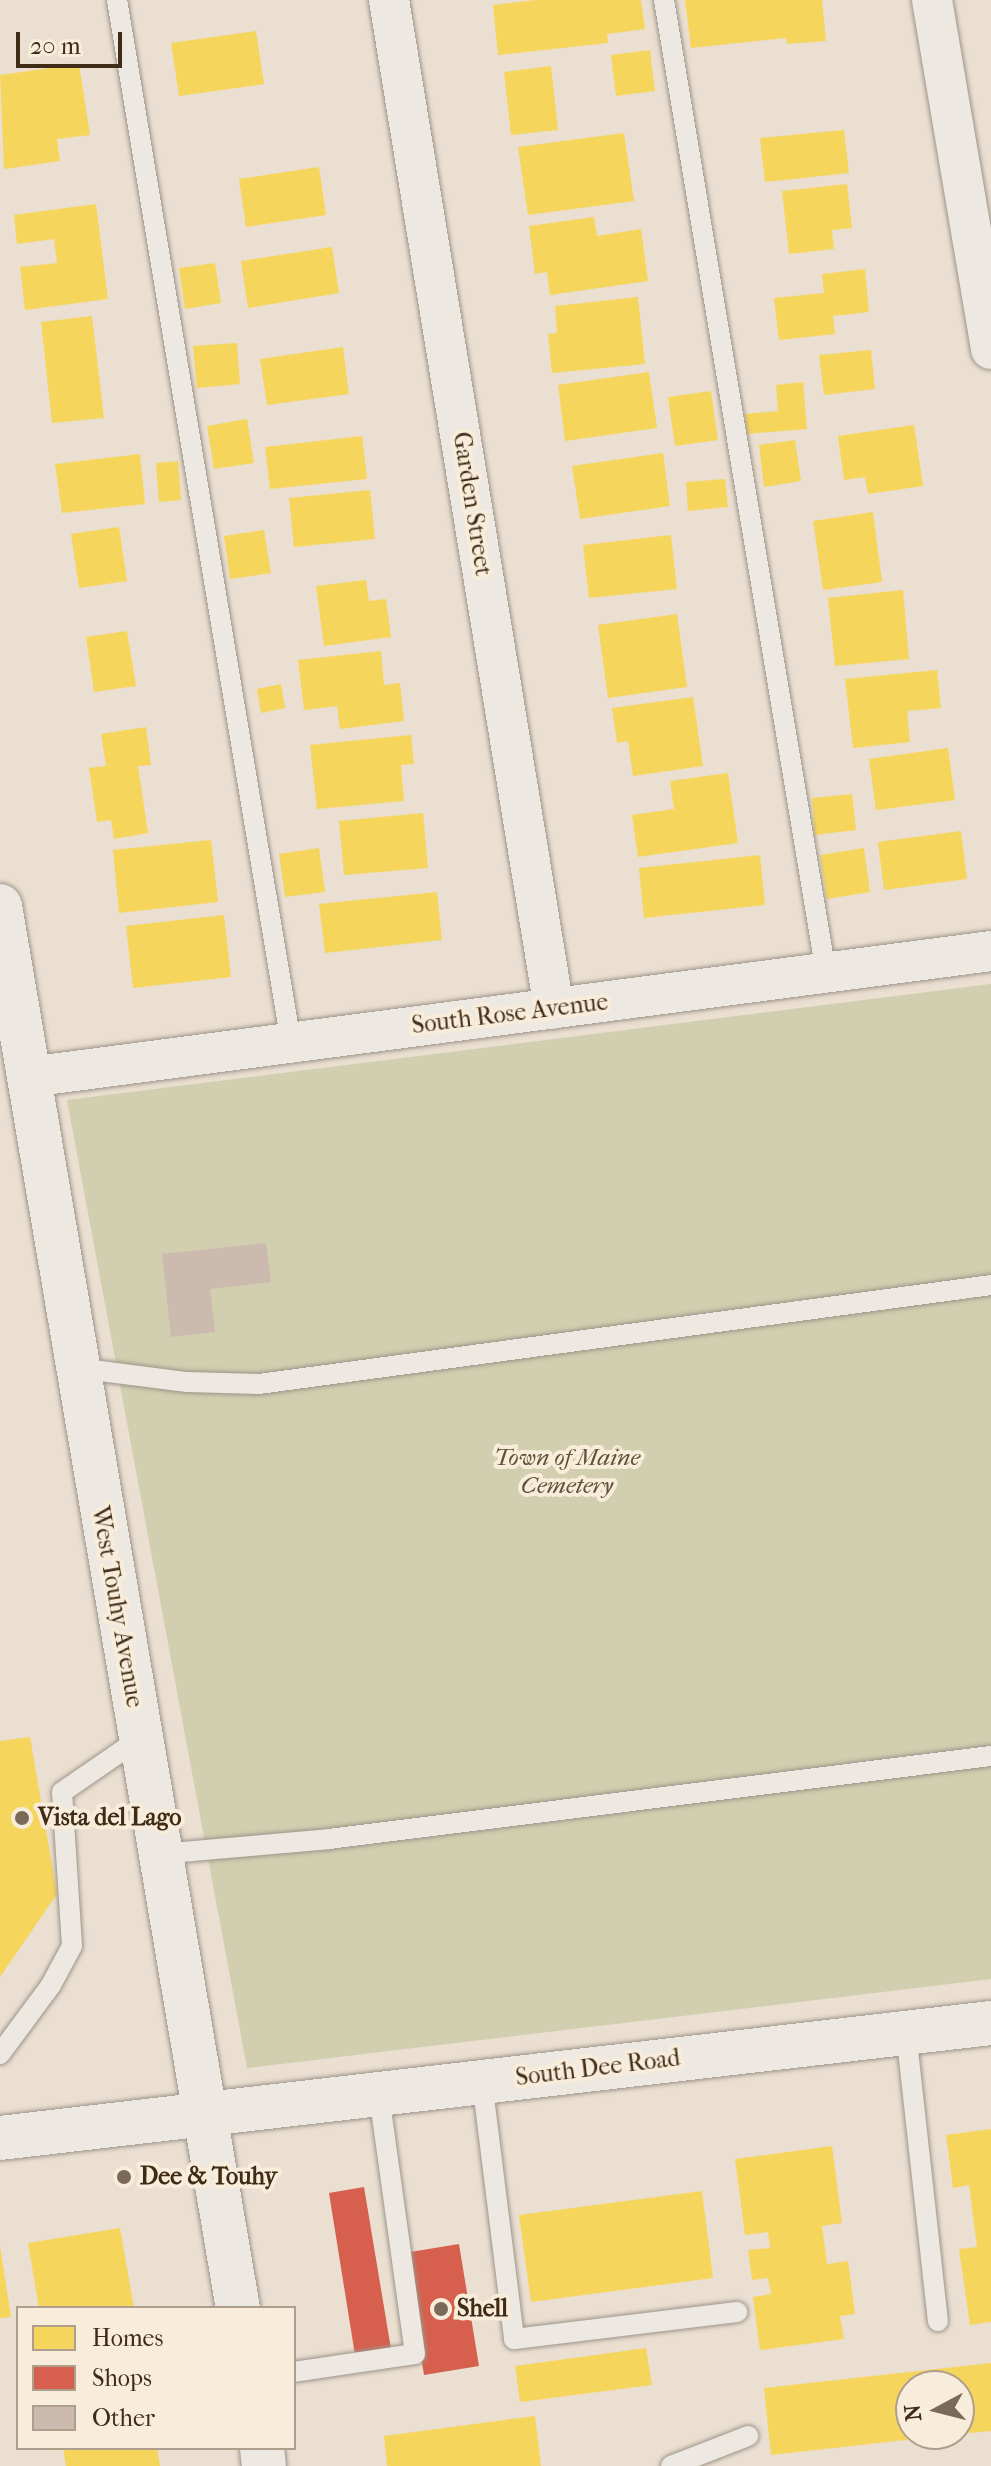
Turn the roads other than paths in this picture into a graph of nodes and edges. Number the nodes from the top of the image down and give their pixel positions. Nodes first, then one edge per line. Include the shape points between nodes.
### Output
1 (117, 0) edge
2 (389, 0) edge
3 (664, 0) edge
4 (932, 0) edge
5 (991, 349) edge
6 (0, 906) edge
7 (991, 951) edge
8 (826, 973) junction
9 (554, 1009) junction
10 (291, 1043) junction
11 (29, 1077) junction
12 (991, 1285) edge
13 (77, 1368) junction
14 (139, 1739) junction
15 (991, 1756) edge
16 (159, 1854) junction
17 (991, 2023) edge
18 (906, 2032) junction
19 (0, 2054) edge
20 (482, 2081) junction
21 (379, 2093) junction
22 (204, 2114) junction
23 (0, 2138) edge
24 (238, 2306) edge
25 (737, 2312) dead end
26 (938, 2321) dead end
27 (296, 2372) edge
28 (748, 2436) dead end
29 (671, 2466) edge

1 - 10 lane
2 - 9 street, Garden Street
3 - 8 lane
4 - 5 street
6 - 11 main road, West Touhy Avenue
7 - 8 street, South Rose Avenue
8 - 9 street, South Rose Avenue
9 - 10 street, South Rose Avenue
10 - 11 street, South Rose Avenue
11 - 13 main road, West Touhy Avenue
12 - 13 lane via 259,1384 187,1382
13 - 14 main road, West Touhy Avenue
14 - 16 main road, West Touhy Avenue
14 - 19 lane via 62,1792 72,1946 51,1985
15 - 16 lane via 329,1839
16 - 22 main road, West Touhy Avenue
17 - 18 main road, South Dee Road
18 - 20 main road, South Dee Road
18 - 26 lane
20 - 21 main road, South Dee Road
20 - 25 lane via 514,2339
21 - 22 main road, South Dee Road
21 - 27 lane via 415,2354
22 - 23 main road, South Dee Road
22 - 24 main road, West Touhy Avenue
28 - 29 lane

